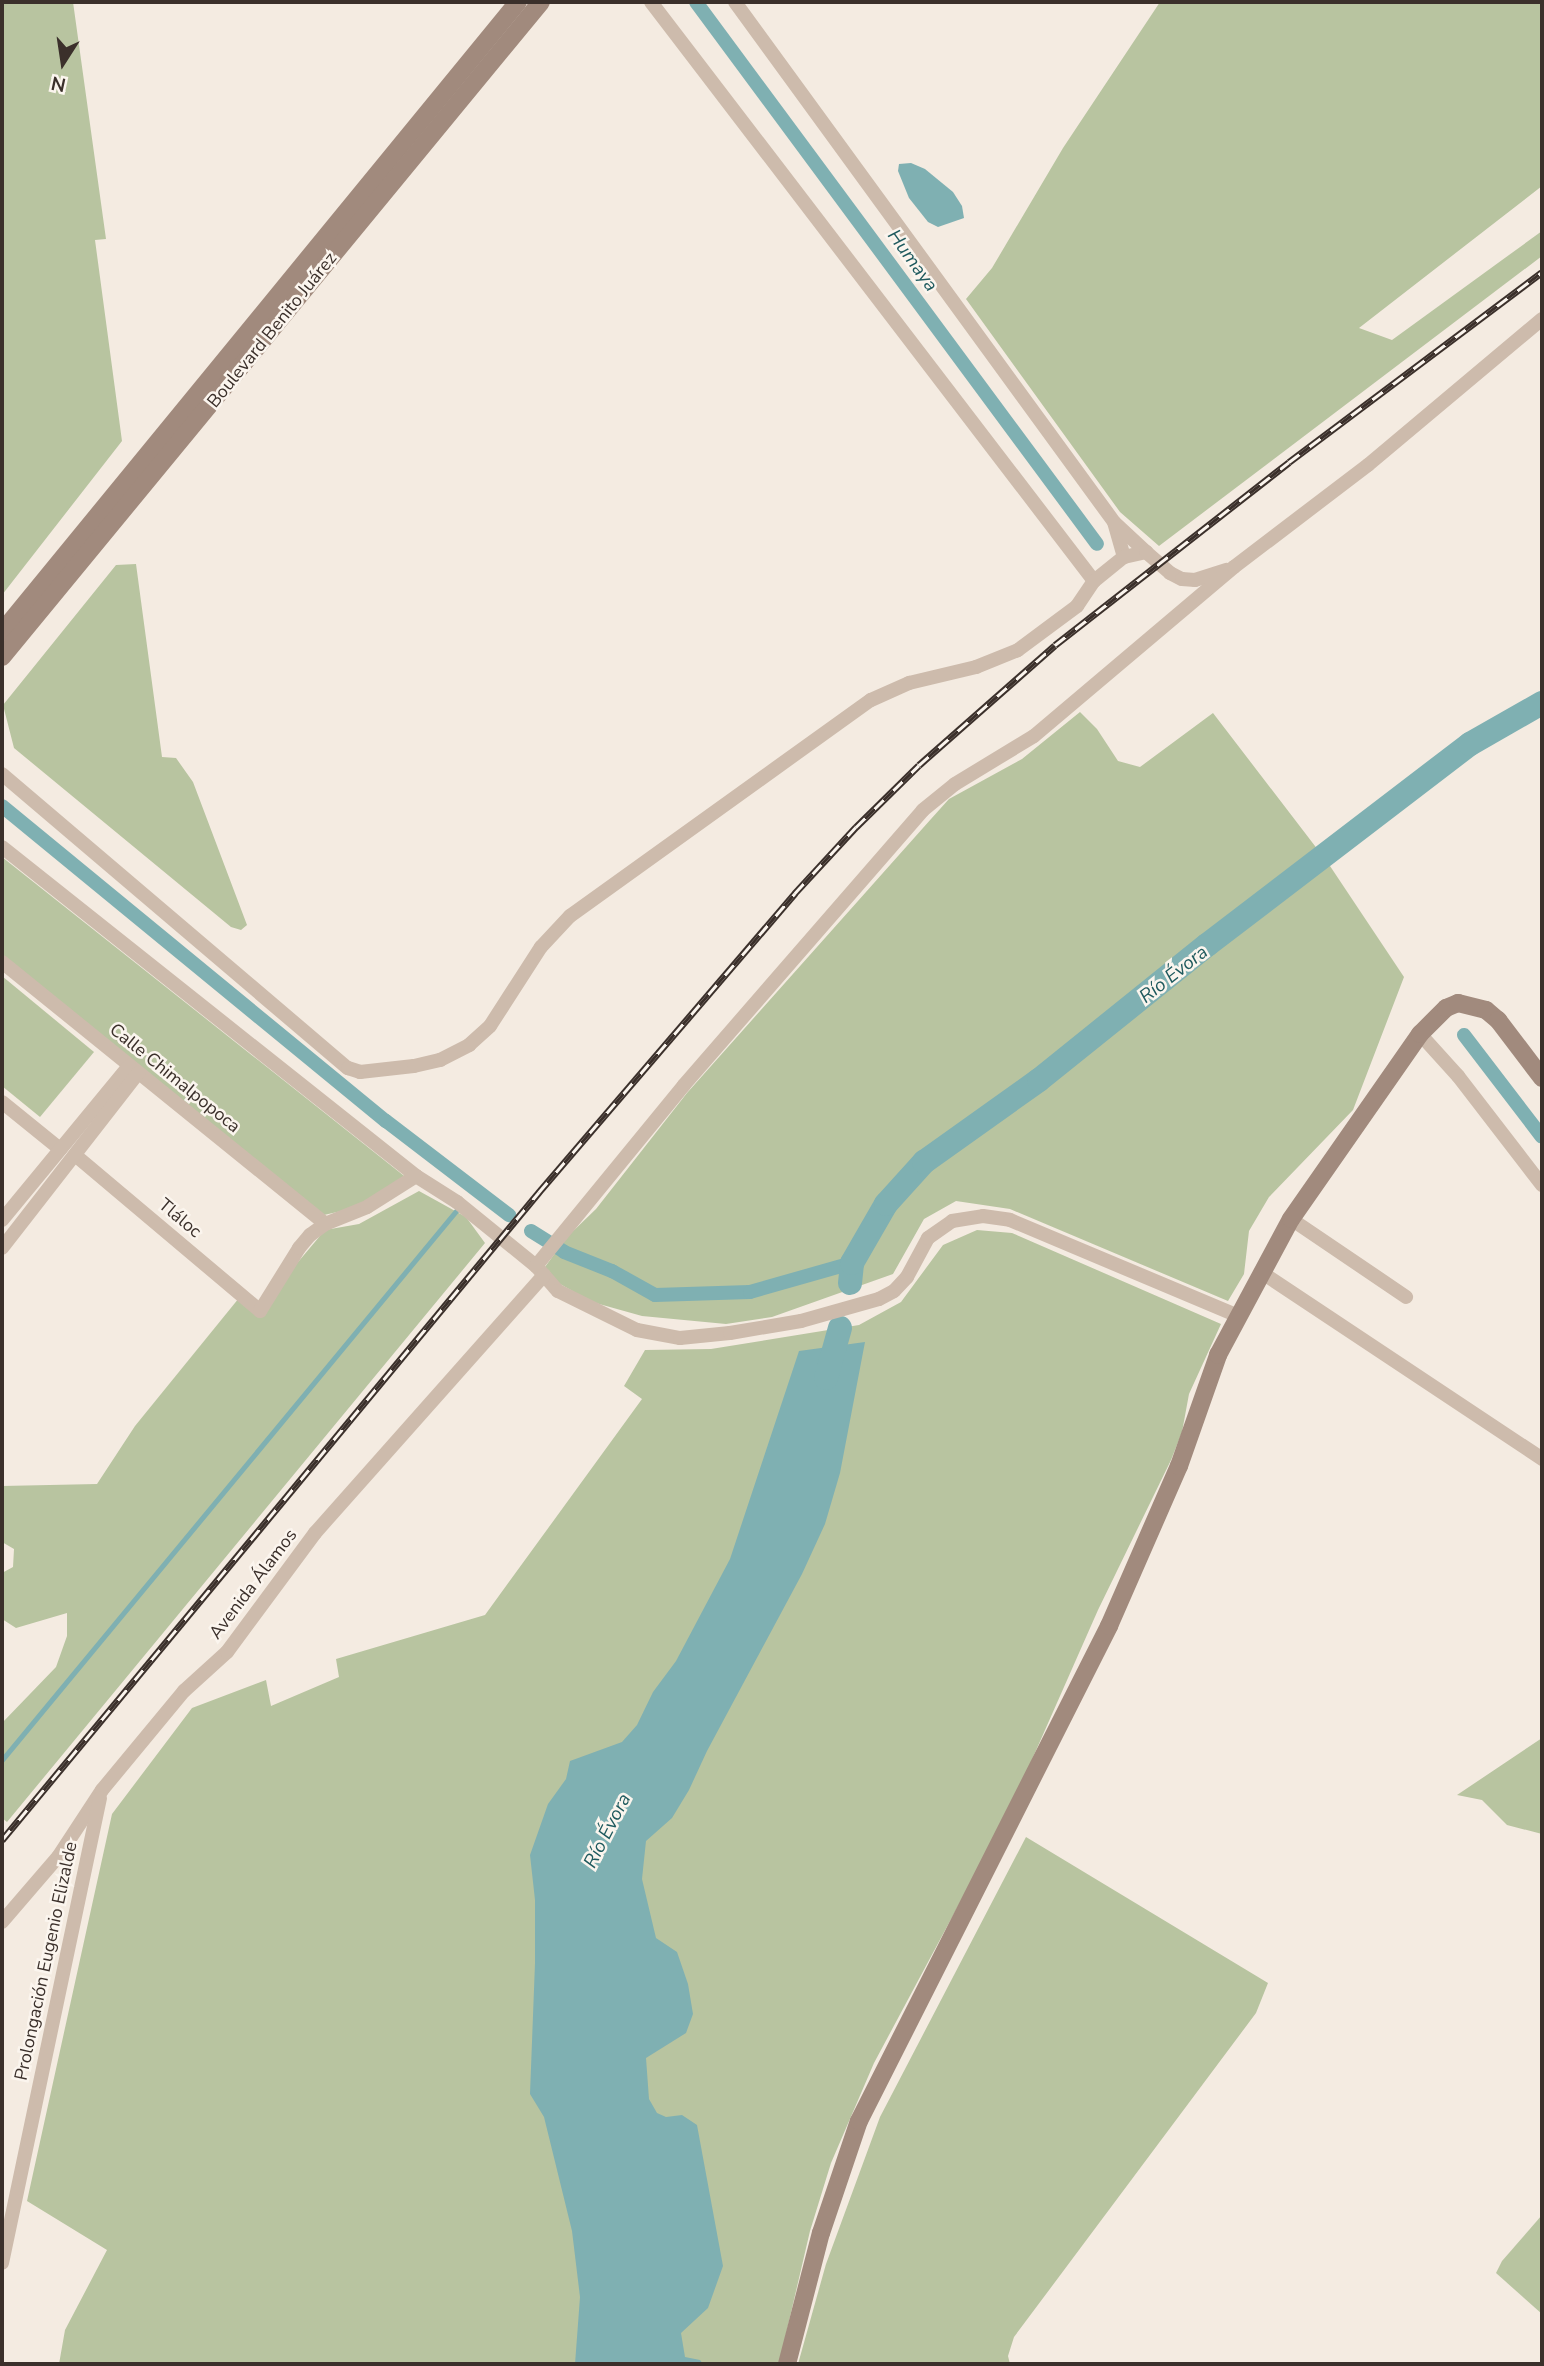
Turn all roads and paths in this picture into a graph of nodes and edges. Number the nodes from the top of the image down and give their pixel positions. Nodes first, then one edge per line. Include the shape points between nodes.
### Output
1 (518, 2) edge
2 (541, 2) edge
3 (651, 2) edge
4 (735, 2) edge
5 (1542, 319) edge
6 (1114, 522) junction
7 (1146, 552) junction
8 (1124, 557) junction
9 (1234, 567) junction
10 (1094, 581) junction
11 (2, 632) edge
12 (2, 657) edge
13 (2, 774) edge
14 (2, 847) edge
15 (2, 962) edge
16 (1420, 1034) junction
17 (134, 1070) junction
18 (1542, 1078) edge
19 (2, 1102) edge
20 (60, 1149) junction
21 (75, 1155) junction
22 (416, 1176) junction
23 (1542, 1185) edge
24 (1291, 1219) junction
25 (2, 1220) edge
26 (325, 1224) junction
27 (5, 1238) edge
28 (540, 1270) junction
29 (1261, 1272) junction
30 (1406, 1297) dead end
31 (1238, 1316) junction
32 (1542, 1459) edge
33 (102, 1790) junction
34 (2, 1922) edge
35 (2, 2263) edge
36 (787, 2364) edge

1 - 11 street, Boulevard Benito Juárez
2 - 12 street, Boulevard Benito Juárez
3 - 10 street
4 - 6 street
5 - 9 street, Avenida Álamos via 1368,465
6 - 7 street
6 - 8 street
7 - 8 street
7 - 9 street via 1182,579 1195,580
8 - 10 street
9 - 28 street, Avenida Álamos via 1034,736 955,784 923,810 684,1085
10 - 13 street via 1077,606 1018,650 871,699 570,916 541,947 490,1026 469,1045 440,1060 414,1066 360,1072 348,1068
14 - 22 street
15 - 17 street, Calle Chimalpopoca
16 - 18 street via 1436,1016 1458,1003 1486,1010
16 - 23 street
16 - 24 street
17 - 20 street
17 - 21 street
17 - 26 street, Calle Chimalpopoca
19 - 20 street
20 - 25 street
21 - 26 street, Tláloc via 260,1311 299,1248
21 - 27 street
22 - 26 street via 367,1207
22 - 28 street via 457,1202
24 - 29 street
24 - 30 street
28 - 31 street via 558,1291 637,1330 680,1338 730,1333 801,1321 879,1299 907,1277 928,1238 952,1221 982,1216 1010,1220
28 - 33 street, Avenida Álamos via 315,1533 227,1652 184,1691
29 - 31 street
29 - 32 street
31 - 36 street via 1109,1626 859,2121 821,2233
33 - 34 street, Avenida Álamos via 58,1857
33 - 35 street, Prolongación Eugenio Elizalde

